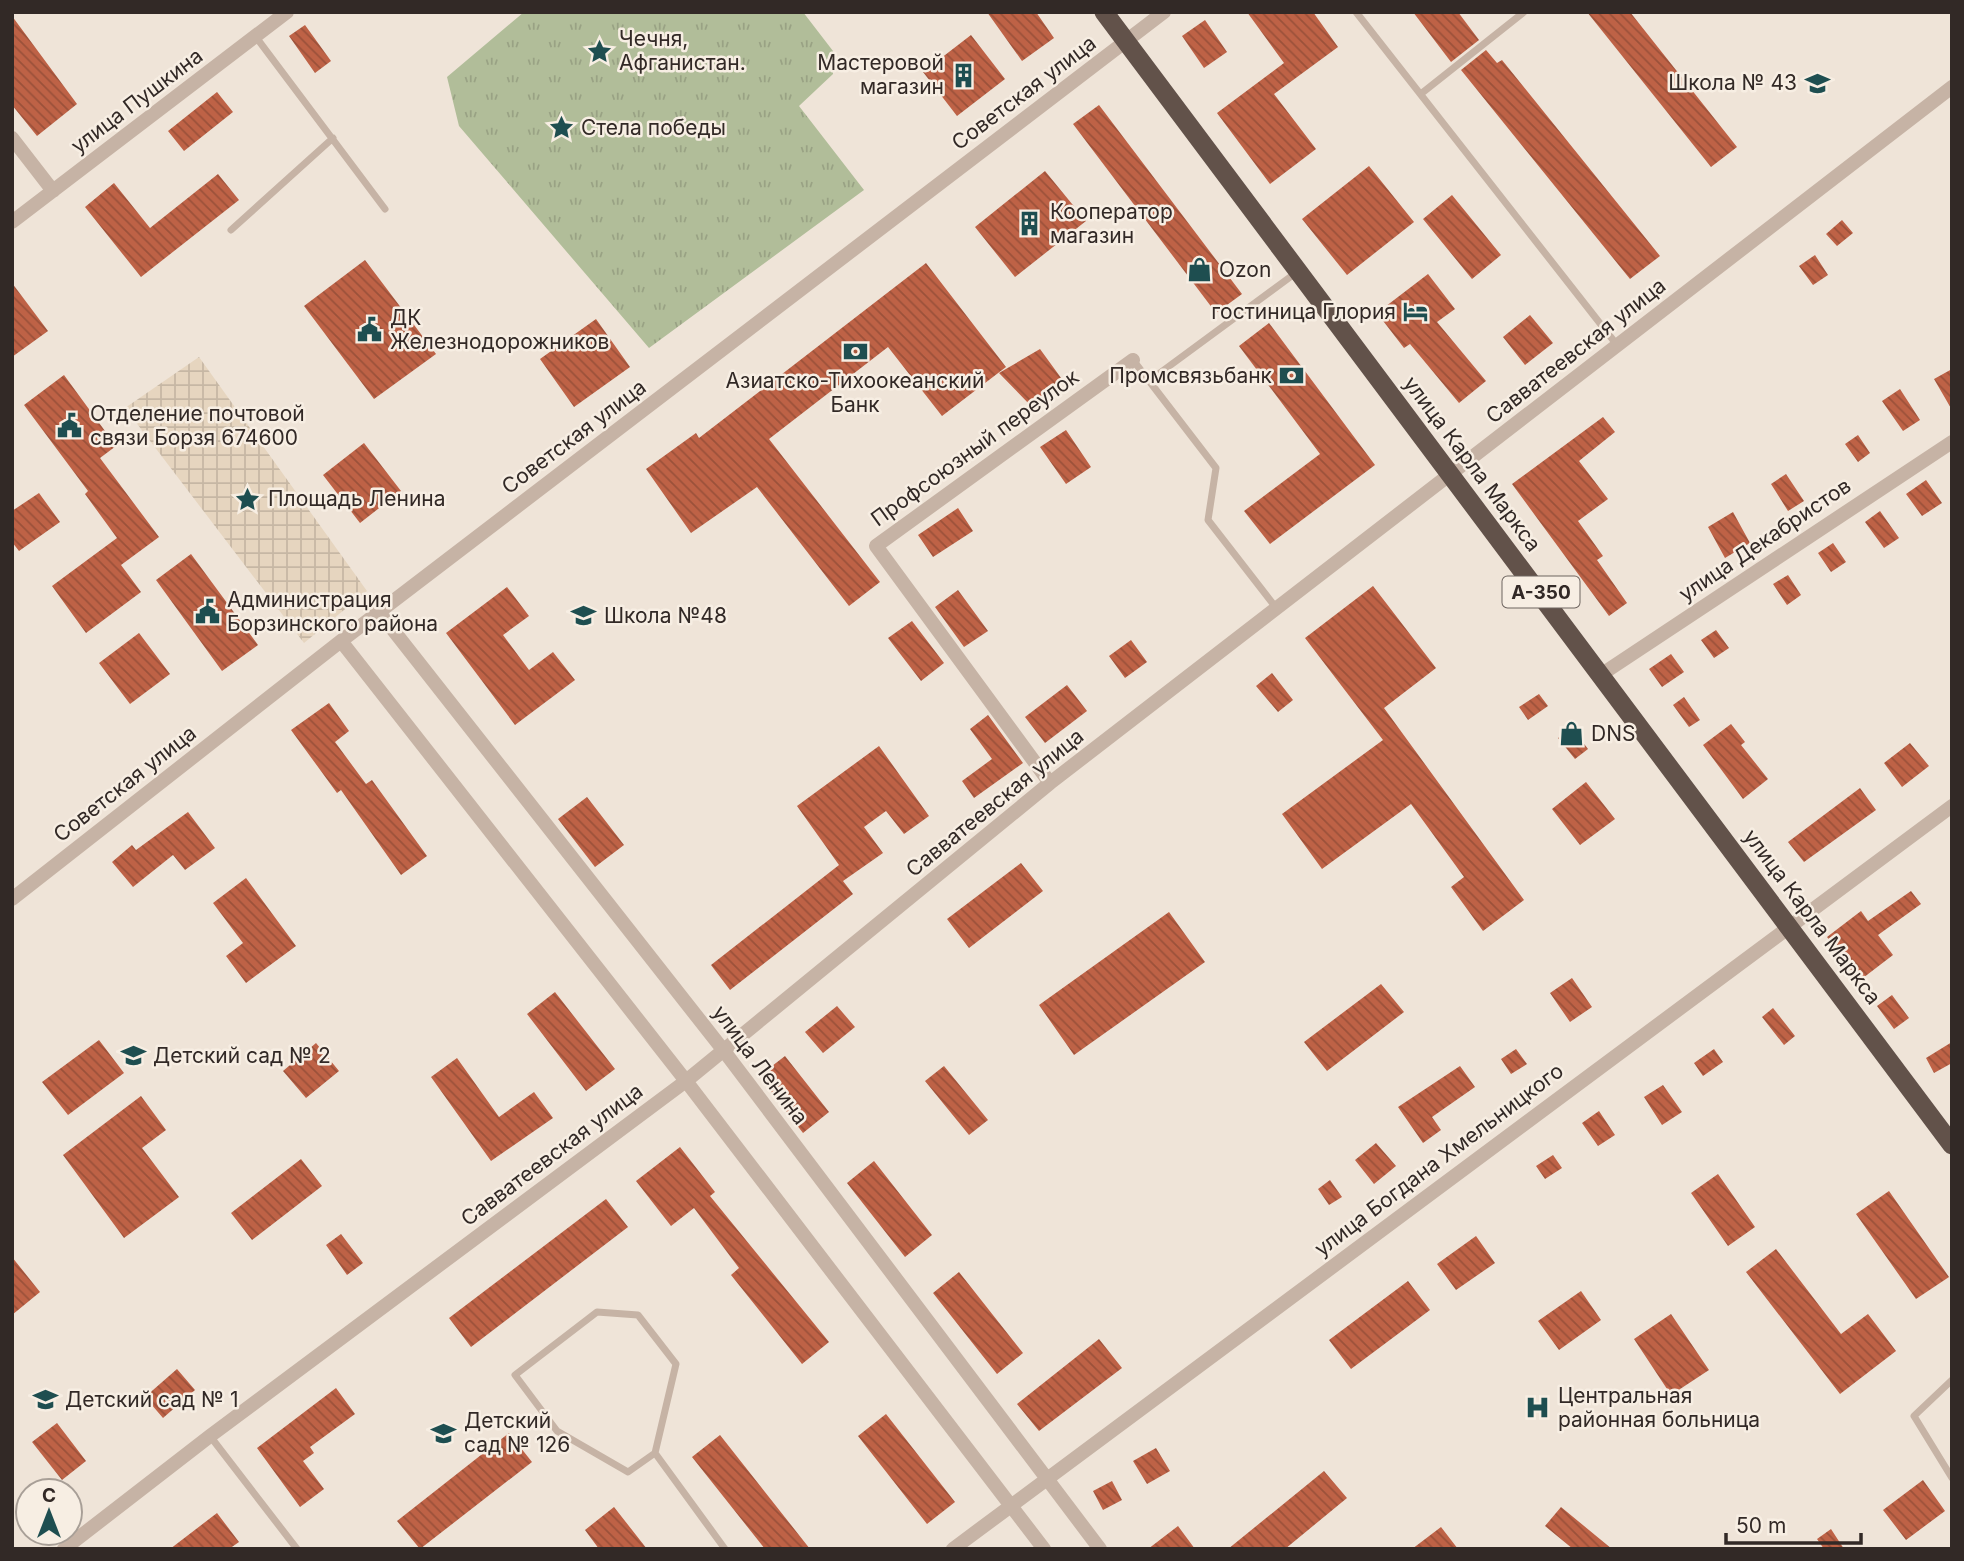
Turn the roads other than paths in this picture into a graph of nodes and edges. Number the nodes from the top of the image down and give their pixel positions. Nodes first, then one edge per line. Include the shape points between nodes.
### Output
1 (287, 12) edge
2 (1104, 12) edge
3 (1164, 12) edge
4 (1356, 12) edge
5 (1524, 12) edge
6 (256, 37) junction
7 (1126, 42) junction
8 (1952, 87) edge
9 (1422, 93) junction
10 (12, 138) edge
11 (333, 138) junction
12 (53, 191) junction
13 (385, 209) dead end
14 (13, 221) edge
15 (231, 230) dead end
16 (1298, 272) junction
17 (1618, 345) junction
18 (1133, 360) joint
19 (1149, 381) junction
20 (1952, 442) edge
21 (1451, 474) junction
22 (1277, 609) junction
23 (379, 611) junction
24 (341, 641) junction
25 (1602, 674) junction
26 (1051, 783) junction
27 (1952, 806) edge
28 (12, 899) edge
29 (1790, 926) junction
30 (724, 1051) junction
31 (686, 1081) junction
32 (1952, 1145) edge
33 (1952, 1380) edge
34 (210, 1436) junction
35 (655, 1453) junction
36 (1046, 1478) junction
37 (1952, 1478) edge
38 (1010, 1504) junction
39 (64, 1549) edge
40 (297, 1549) edge
41 (725, 1549) edge
42 (953, 1549) edge
43 (1044, 1549) edge
44 (1100, 1549) edge

1 - 6 street, улица Пушкина
2 - 7 highway, улица Карла Маркса / А-350
3 - 7 street, Советская улица
4 - 9 lane
5 - 9 lane
6 - 11 lane
6 - 12 street, улица Пушкина
7 - 16 highway, улица Карла Маркса / А-350
7 - 23 street, Советская улица
8 - 17 street, Савватеевская улица
9 - 17 lane
10 - 12 street
11 - 13 lane
11 - 15 lane
12 - 14 street, улица Пушкина
16 - 19 lane
16 - 21 highway, улица Карла Маркса / А-350
17 - 21 street, Савватеевская улица
18 - 19 lane
18 - 26 street, Профсоюзный переулок via 876,546
19 - 22 lane via 1216,468 1208,520
20 - 25 street, улица Декабристов
21 - 22 street, Савватеевская улица
21 - 25 highway, улица Карла Маркса / А-350
22 - 26 street, Савватеевская улица
23 - 24 street, Советская улица
23 - 30 street, улица Ленина
24 - 28 street, Советская улица
24 - 31 street
25 - 29 highway, улица Карла Маркса / А-350
26 - 30 street, Савватеевская улица
27 - 29 street, улица Богдана Хмельницкого
29 - 32 highway, улица Карла Маркса / А-350
29 - 36 street, улица Богдана Хмельницкого
30 - 31 street, Савватеевская улица
30 - 36 street, улица Ленина
31 - 34 street, Савватеевская улица
31 - 38 street
33 - 37 lane via 1914,1416
34 - 39 street, Савватеевская улица
34 - 40 lane
35 - 35 lane via 628,1472 557,1431 515,1375 597,1312 638,1315 676,1364
35 - 41 lane
36 - 38 street, улица Богдана Хмельницкого
36 - 44 street, улица Ленина
38 - 42 street, улица Богдана Хмельницкого
38 - 43 street

